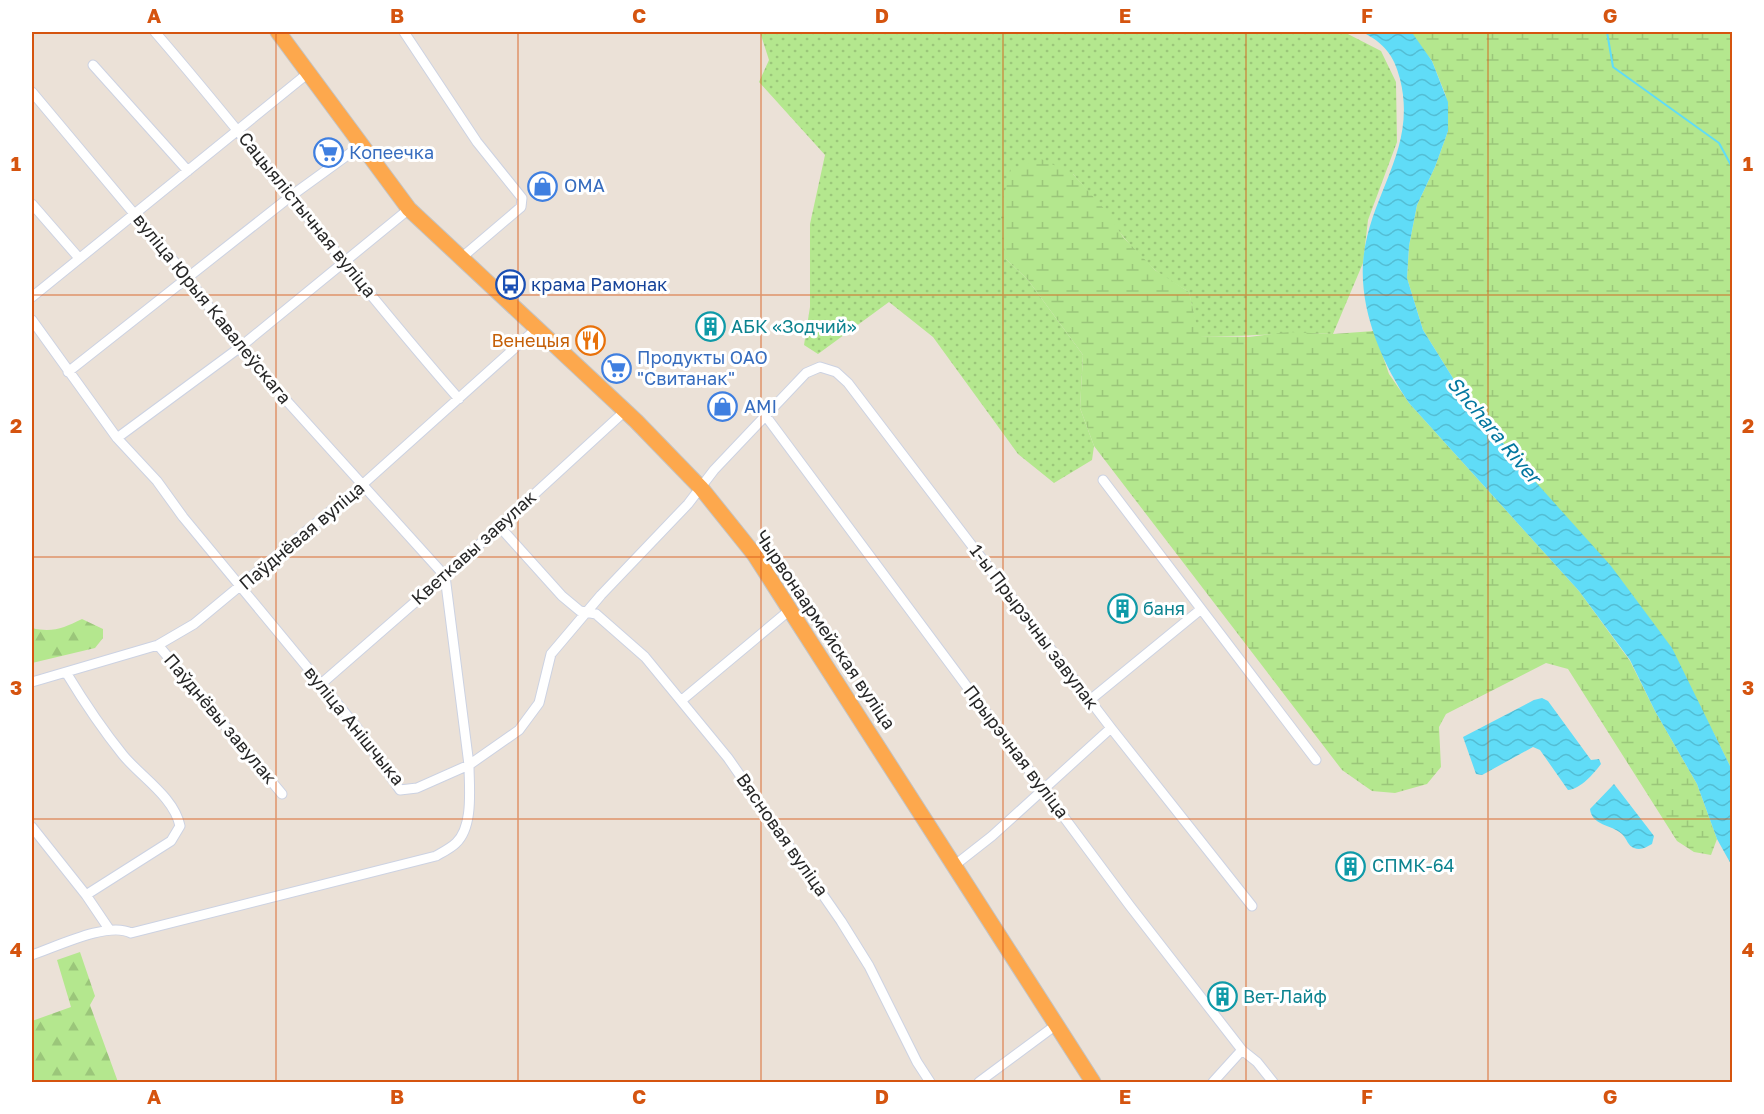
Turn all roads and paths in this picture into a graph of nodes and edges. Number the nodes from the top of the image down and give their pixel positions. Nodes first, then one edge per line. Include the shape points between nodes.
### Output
1 (155, 32) edge
2 (278, 32) edge
3 (404, 32) edge
4 (93, 65) dead end
5 (307, 74) junction
6 (32, 92) edge
7 (238, 128) junction
8 (360, 146) junction
9 (188, 171) junction
10 (291, 196) junction
11 (32, 204) edge
12 (409, 209) junction
13 (134, 212) junction
14 (79, 258) junction
15 (460, 259) junction
16 (345, 262) junction
17 (188, 278) junction
18 (32, 297) edge
19 (32, 320) edge
20 (536, 329) junction
21 (239, 348) junction
22 (68, 372) junction
23 (806, 373) joint
24 (459, 399) junction
25 (624, 411) junction
26 (765, 416) junction
27 (117, 438) junction
28 (1103, 480) dead end
29 (362, 485) junction
30 (701, 488) junction
31 (499, 526) junction
32 (445, 576) junction
33 (241, 588) junction
34 (791, 609) junction
35 (1200, 610) junction
36 (592, 613) junction
37 (158, 645) junction
38 (67, 674) junction
39 (32, 682) edge
40 (321, 684) junction
41 (682, 699) junction
42 (1089, 700) junction
43 (1111, 728) junction
44 (1316, 760) dead end
45 (469, 765) junction
46 (1044, 790) junction
47 (282, 794) dead end
48 (32, 827) edge
49 (955, 866) junction
50 (86, 895) junction
51 (1252, 906) dead end
52 (109, 929) junction
53 (32, 955) edge
54 (1056, 1025) junction
55 (1242, 1050) junction
56 (930, 1083) edge
57 (979, 1083) edge
58 (1093, 1083) edge
59 (1213, 1083) edge
60 (1273, 1083) edge

1 - 7 street, Сацыялістычная вуліца
2 - 5 highway, Чырвонаармейская вуліца
3 - 15 street via 477,142 522,198 521,207
4 - 9 street
5 - 7 street
5 - 8 highway, Чырвонаармейская вуліца
6 - 13 street, вуліца Юрыя Кавалеўскага
7 - 9 street
7 - 10 street, Сацыялістычная вуліца
8 - 10 street
8 - 12 highway, Чырвонаармейская вуліца
9 - 13 street
10 - 16 street, Сацыялістычная вуліца
10 - 17 street
11 - 14 street
12 - 15 highway, Чырвонаармейская вуліца
12 - 16 street
13 - 14 street
13 - 17 street, вуліца Юрыя Кавалеўскага
14 - 18 street
15 - 20 highway, Чырвонаармейская вуліца
16 - 21 street
16 - 24 street, Сацыялістычная вуліца
17 - 21 street, вуліца Юрыя Кавалеўскага
17 - 22 street
19 - 22 street, вуліца Анішчыка
20 - 24 street, Паўднёвая вуліца
20 - 25 highway, Чырвонаармейская вуліца
21 - 27 street
21 - 29 street, вуліца Юрыя Кавалеўскага
22 - 27 street, вуліца Анішчыка
23 - 26 street, вуліца Анішчыка
23 - 42 street, 1-ы Прырэчны завулак via 820,367 836,372 848,383
24 - 29 street, Паўднёвая вуліца
25 - 30 highway, Чырвонаармейская вуліца
25 - 31 street, Кветкавы завулак
26 - 30 street, вуліца Анішчыка
26 - 46 street, Прырэчная вуліца
27 - 33 street, вуліца Анішчыка via 157,481
28 - 35 street
29 - 32 street, вуліца Юрыя Кавалеўскага
29 - 33 street, Паўднёвая вуліца
30 - 34 highway, Чырвонаармейская вуліца via 754,554
30 - 36 street, вуліца Анішчыка
31 - 32 street, Кветкавы завулак
31 - 36 street, Вясновая вуліца via 562,596 580,611
32 - 40 street, Кветкавы завулак
32 - 45 street
33 - 37 street, Паўднёвая вуліца via 194,624
33 - 40 street, вуліца Анішчыка
34 - 41 street
34 - 49 highway, Чырвонаармейская вуліца
35 - 42 street
35 - 44 street
36 - 41 street, Вясновая вуліца via 645,657
36 - 45 street, вуліца Анішчыка via 551,654 539,703 519,730
37 - 38 street, Паўднёвая вуліца
37 - 47 street, Паўднёвы завулак
38 - 39 street, Паўднёвая вуліца
38 - 50 street via 95,720 125,758 177,812 180,826 171,841
40 - 45 street, вуліца Анішчыка via 400,790 417,788
41 - 56 street, Вясновая вуліца via 777,825 841,921
42 - 43 street, 1-ы Прырэчны завулак
43 - 46 street
43 - 51 street, 1-ы Прырэчны завулак
45 - 52 street via 466,823 458,842 436,856 131,933
46 - 49 street
46 - 55 street, Прырэчная вуліца
48 - 50 street
49 - 54 highway, Чырвонаармейская вуліца
50 - 52 street
52 - 53 street
54 - 57 street
54 - 58 highway, Чырвонаармейская вуліца
55 - 59 street
55 - 60 street, Прырэчная вуліца

